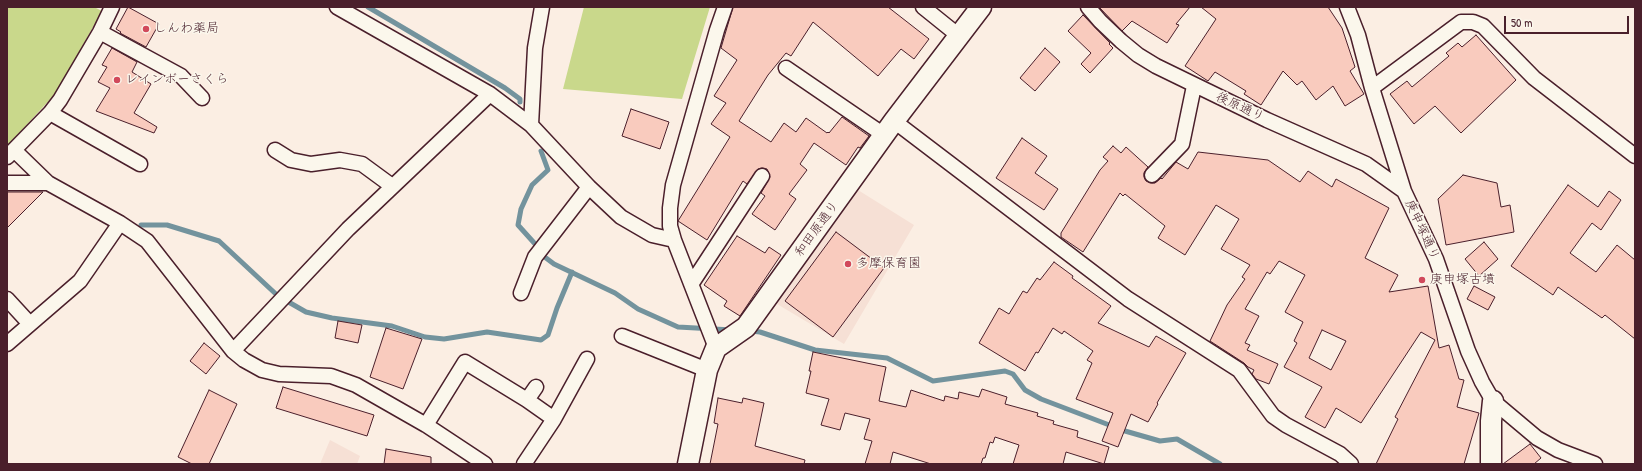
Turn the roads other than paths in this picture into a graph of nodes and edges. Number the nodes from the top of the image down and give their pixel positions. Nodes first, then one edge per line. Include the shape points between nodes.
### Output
1 (112, 7) edge
2 (337, 7) edge
3 (542, 7) edge
4 (725, 7) edge
5 (923, 7) edge
6 (981, 7) edge
7 (1088, 7) edge
8 (1347, 7) edge
9 (100, 32) junction
10 (959, 36) junction
11 (786, 68) dead end
12 (1194, 86) junction
13 (1372, 88) junction
14 (490, 94) junction
15 (202, 98) dead end
16 (50, 113) junction
17 (531, 125) junction
18 (889, 128) junction
19 (275, 150) dead end
20 (11, 153) edge
21 (1635, 156) edge
22 (140, 164) dead end
23 (1152, 175) dead end
24 (762, 176) dead end
25 (7, 183) edge
26 (48, 183) junction
27 (392, 186) junction
28 (589, 187) junction
29 (1404, 191) junction
30 (120, 223) junction
31 (674, 240) junction
32 (692, 283) junction
33 (521, 293) dead end
34 (7, 299) edge
35 (30, 324) junction
36 (622, 336) dead end
37 (719, 341) junction
38 (7, 344) edge
39 (233, 351) junction
40 (587, 359) dead end
41 (707, 370) junction
42 (536, 387) dead end
43 (527, 400) junction
44 (1493, 401) junction
45 (554, 419) junction
46 (426, 425) junction
47 (485, 464) edge
48 (524, 464) edge
49 (688, 464) edge
50 (1351, 464) edge
51 (1491, 464) edge
52 (1595, 464) edge

1 - 9 street
2 - 14 street
3 - 17 street via 535,48
4 - 31 street via 673,185 670,226
5 - 10 street
6 - 10 street, 和田原通り
7 - 12 street, 後原通り via 1138,55
8 - 13 street, 庚申塚通り via 1358,35
9 - 15 street via 181,76
9 - 16 street
10 - 18 street, 和田原通り
11 - 18 street
12 - 23 street via 1182,144
12 - 29 street, 後原通り via 1366,164
13 - 21 street via 1461,22 1473,22 1484,26 1534,78
13 - 29 street, 庚申塚通り
14 - 17 street
14 - 27 street
16 - 20 street
16 - 22 street
17 - 28 street
18 - 37 street, 和田原通り via 746,327
18 - 50 street via 1128,299 1238,370 1273,416 1340,454
19 - 27 street via 291,160 311,164 340,160 362,164
20 - 26 street
24 - 32 street
25 - 26 street
26 - 30 street
27 - 39 street
28 - 31 street via 621,217 652,235
28 - 33 street via 535,257
29 - 44 street, 庚申塚通り via 1436,259 1468,351
30 - 35 street via 80,281
30 - 39 street via 147,241
31 - 32 street
32 - 37 street via 702,312
34 - 35 street
35 - 38 street
36 - 41 street
37 - 41 street
39 - 46 street via 262,370 279,374 331,376 356,385
40 - 45 street
41 - 49 street
42 - 43 street
43 - 45 street
43 - 46 street via 465,362
44 - 51 street
44 - 52 street, 庚申塚通り via 1537,438 1558,450
45 - 48 street
46 - 47 street

